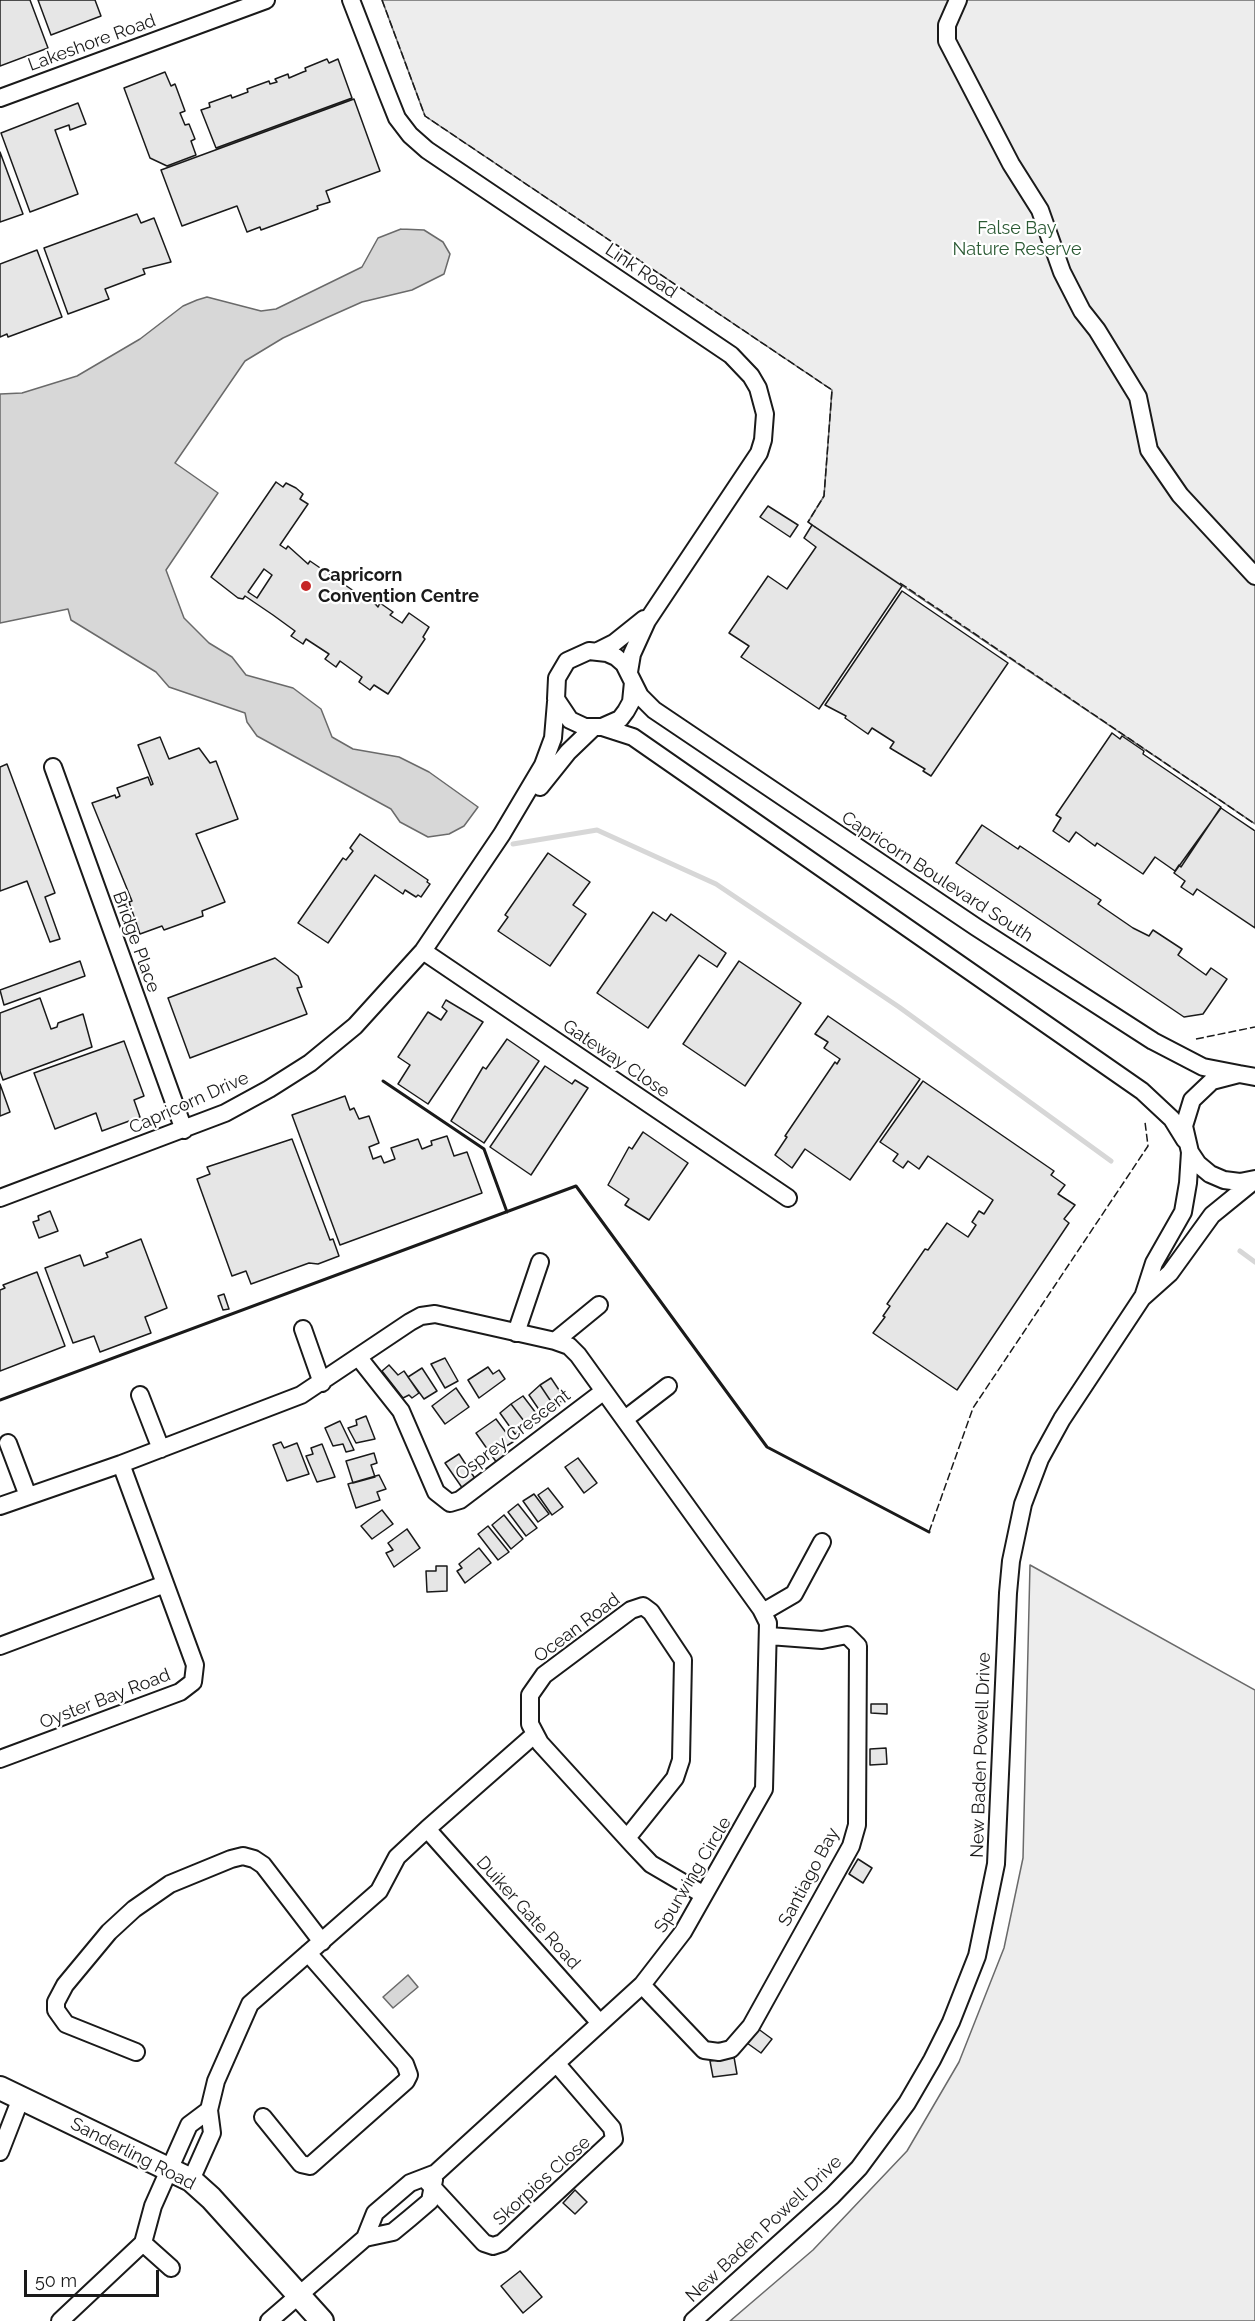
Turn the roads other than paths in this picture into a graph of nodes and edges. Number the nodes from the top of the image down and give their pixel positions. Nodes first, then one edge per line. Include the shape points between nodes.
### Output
1 (266, 0) edge
2 (351, 0) edge
3 (957, 0) edge
4 (0, 98) edge
5 (1255, 576) edge
6 (657, 605) junction
7 (598, 651) junction
8 (631, 677) junction
9 (556, 699) junction
10 (598, 728) junction
11 (53, 768) dead end
12 (502, 834) junction
13 (423, 951) junction
14 (1250, 1075) edge
15 (184, 1130) junction
16 (1188, 1146) junction
17 (1255, 1179) edge
18 (0, 1198) edge
19 (788, 1198) dead end
20 (540, 1262) dead end
21 (1142, 1298) junction
22 (599, 1305) dead end
23 (303, 1329) dead end
24 (516, 1332) junction
25 (555, 1341) junction
26 (359, 1358) junction
27 (322, 1383) junction
28 (668, 1386) dead end
29 (604, 1391) junction
30 (140, 1395) dead end
31 (625, 1419) junction
32 (8, 1443) dead end
33 (161, 1449) junction
34 (121, 1464) junction
35 (28, 1496) junction
36 (0, 1506) edge
37 (822, 1542) dead end
38 (165, 1584) junction
39 (763, 1612) junction
40 (770, 1636) junction
41 (0, 1646) edge
42 (534, 1735) junction
43 (0, 1759) edge
44 (427, 1829) junction
45 (627, 1838) junction
46 (704, 1895) junction
47 (322, 1942) junction
48 (308, 1953) junction
49 (642, 1985) junction
50 (599, 2022) junction
51 (136, 2052) dead end
52 (556, 2063) junction
53 (0, 2088) edge
54 (21, 2098) junction
55 (209, 2109) junction
56 (263, 2116) dead end
57 (2, 2146) edge
58 (170, 2169) junction
59 (431, 2179) junction
60 (191, 2180) junction
61 (365, 2238) junction
62 (143, 2243) junction
63 (171, 2268) dead end
64 (299, 2295) junction
65 (60, 2321) edge
66 (269, 2321) edge
67 (322, 2321) edge
68 (693, 2321) edge

1 - 4 street, Lakeshore Road
2 - 6 street, Link Road via 397,118 410,135 731,356 758,388 765,421 759,453
3 - 5 street via 946,25 947,41 1011,164 1040,210 1062,272 1082,311 1138,397 1149,450 1180,495
6 - 7 street, Link Road via 630,631
6 - 8 street, Link Road via 639,637
7 - 8 street via 616,657
7 - 9 street via 581,653 567,661 557,678
8 - 10 street via 631,702 626,711
8 - 14 street, Capricorn Boulevard South via 640,696 654,710 1153,1041 1203,1067
9 - 10 street via 570,720
9 - 12 street, Capricorn Drive via 556,724 543,765
10 - 12 street, Capricorn Drive via 568,752
10 - 16 street via 633,737 1142,1091 1172,1119
11 - 15 street, Bridge Place
12 - 13 street, Capricorn Drive
13 - 15 street, Capricorn Drive via 365,1016 310,1063 248,1101
13 - 19 street, Gateway Close
14 - 16 street, New Baden Powell Drive via 1212,1081 1192,1100 1185,1119
15 - 18 street, Capricorn Drive
16 - 17 street via 1198,1164 1217,1177 1240,1182
16 - 21 street, New Baden Powell Drive via 1183,1212 1154,1263
17 - 21 street, New Baden Powell Drive via 1212,1215 1170,1273
20 - 24 street
21 - 68 street, New Baden Powell Drive via 1062,1419 1040,1459 1023,1504 1008,1593 996,1864 977,1956 951,2022 907,2103 859,2168
22 - 25 street
23 - 27 street
24 - 25 street, Spurwing Circle
24 - 26 street, Spurwing Circle via 435,1314 410,1322
25 - 29 street, Spurwing Circle via 578,1354
26 - 27 street
26 - 29 street, Osprey Crescent via 401,1411 436,1492 450,1503 460,1500
27 - 33 street via 301,1395
28 - 31 street
29 - 31 street, Spurwing Circle
30 - 33 street
31 - 39 street, Spurwing Circle
32 - 35 street
33 - 34 street
34 - 35 street
34 - 38 street, Oyster Bay Road
35 - 36 street
37 - 39 street via 794,1594
38 - 41 street
38 - 43 street, Oyster Bay Road via 195,1665 196,1674 187,1688
39 - 40 street, Spurwing Circle
40 - 46 street, Spurwing Circle via 764,1790
40 - 49 street, Santiago Bay via 822,1640 847,1635 858,1646 857,1824 851,1846 751,2026 731,2049 704,2050
42 - 44 street
42 - 45 street
42 - 45 street, Ocean Road via 528,1704 544,1675 631,1610 643,1606 651,1612 683,1660 681,1760 675,1778
44 - 47 street via 397,1857 379,1891
44 - 50 street, Duiker Gate Road
45 - 46 street via 658,1869
46 - 49 street, Spurwing Circle via 683,1932
47 - 48 street
47 - 51 street via 263,1865 254,1859 231,1859 170,1884 110,1932 65,1985 56,2002 56,2010 66,2024
48 - 55 street via 250,2004 226,2055
48 - 56 street via 405,2064 409,2075 310,2166 301,2164
49 - 50 street, Spurwing Circle
50 - 52 street, Spurwing Circle
52 - 59 street, Spurwing Circle
52 - 59 street, Skorpios Close via 612,2128 615,2135 610,2145 502,2243 493,2246 484,2242
53 - 54 street, Sanderling Road
54 - 57 street
54 - 58 street, Sanderling Road
55 - 58 street via 189,2125
55 - 60 street via 212,2133
58 - 60 street, Sanderling Road
58 - 62 street via 150,2215
59 - 61 street, Spurwing Circle via 410,2183 375,2213
59 - 61 street, Spurwing Circle via 430,2201 393,2232
60 - 64 street, Sanderling Road
61 - 64 street, Spurwing Circle
62 - 63 street
62 - 65 street
64 - 66 street, Spurwing Circle
64 - 67 street, Sanderling Road

